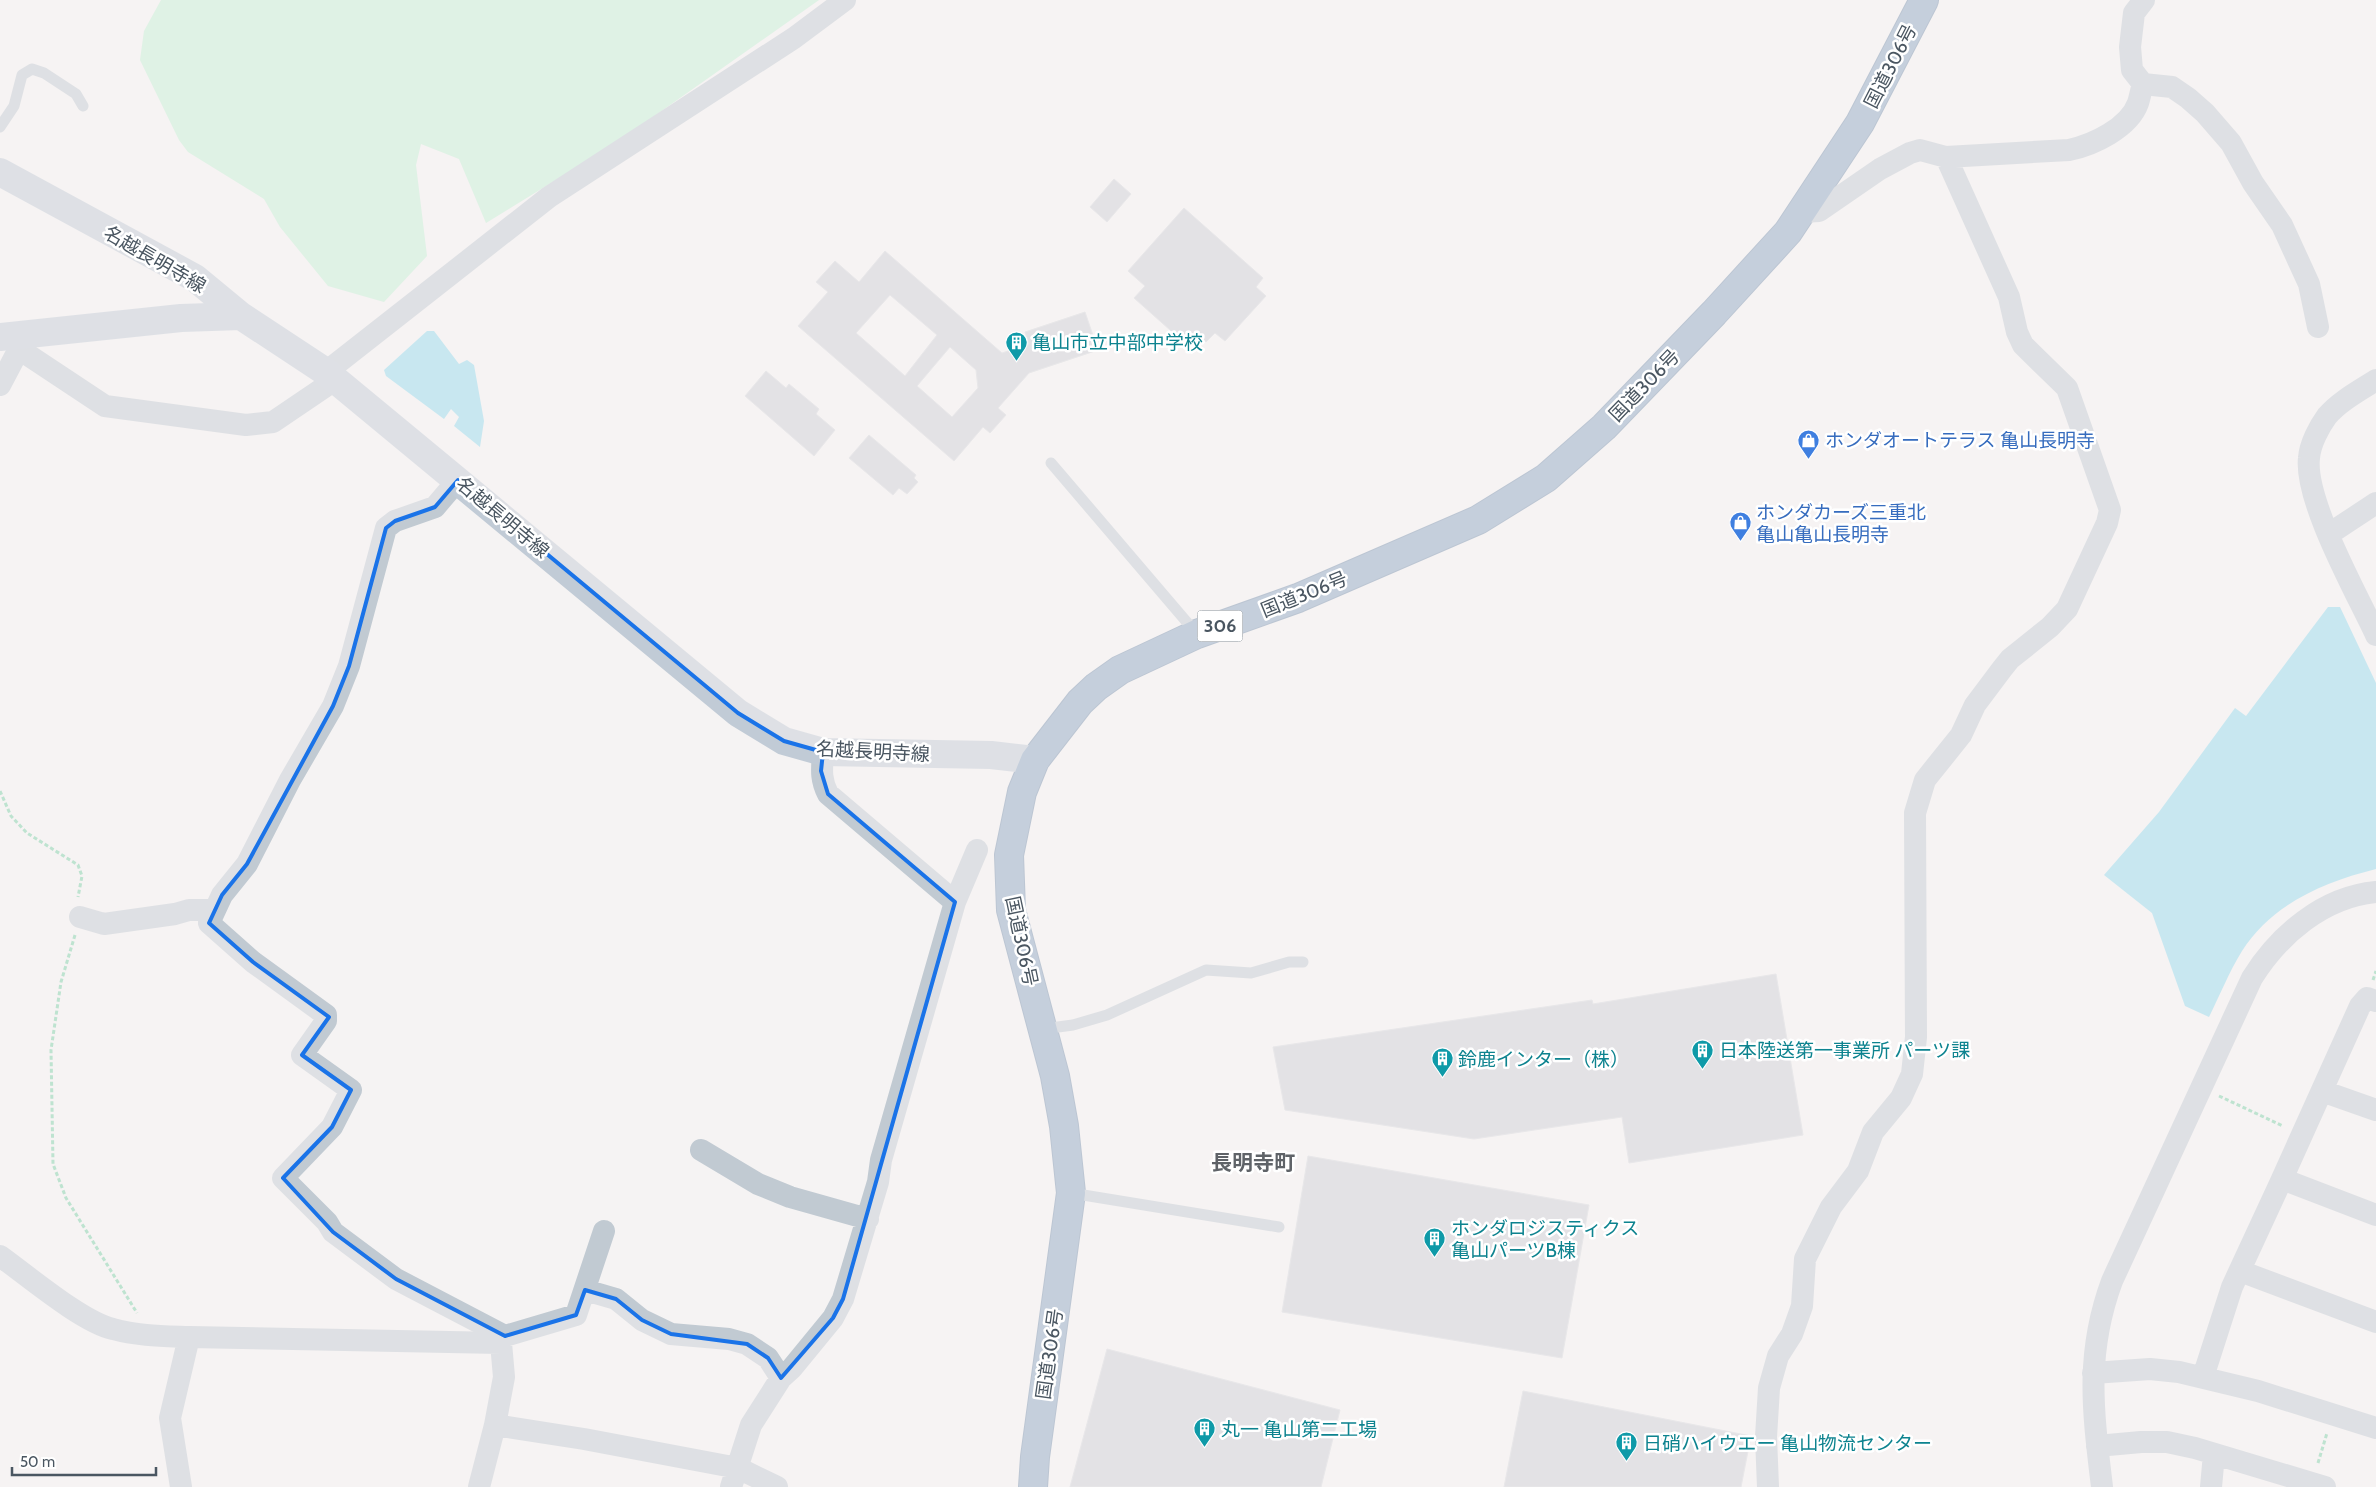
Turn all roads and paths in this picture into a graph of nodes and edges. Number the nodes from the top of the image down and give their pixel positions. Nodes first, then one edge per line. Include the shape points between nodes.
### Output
1 (845, 0) edge
2 (1924, 0) edge
3 (2144, 0) edge
4 (2143, 84) junction
5 (83, 106) dead end
6 (0, 127) edge
7 (1946, 158) junction
8 (0, 172) edge
9 (1802, 212) junction
10 (241, 316) junction
11 (2318, 328) dead end
12 (12, 340) edge
13 (330, 376) junction
14 (2376, 380) edge
15 (0, 385) edge
16 (1051, 463) dead end
17 (458, 480) junction
18 (2376, 503) edge
19 (2329, 534) junction
20 (2375, 628) edge
21 (1197, 634) junction
22 (823, 752) junction
23 (1035, 760) junction
24 (0, 791) edge
25 (977, 850) dead end
26 (2376, 892) edge
27 (955, 902) junction
28 (214, 910) junction
29 (80, 917) junction
30 (1304, 962) dead end
31 (2376, 1001) edge
32 (1043, 1029) junction
33 (2322, 1091) junction
34 (2212, 1093) dead end
35 (2376, 1110) edge
36 (2302, 1134) junction
37 (701, 1150) dead end
38 (2282, 1178) junction
39 (1071, 1193) junction
40 (2376, 1214) edge
41 (868, 1219) junction
42 (1279, 1227) dead end
43 (604, 1231) dead end
44 (0, 1256) edge
45 (2240, 1271) junction
46 (585, 1290) junction
47 (2376, 1322) edge
48 (147, 1334) junction
49 (189, 1337) junction
50 (503, 1340) junction
51 (2093, 1372) junction
52 (2203, 1377) junction
53 (781, 1378) junction
54 (495, 1426) junction
55 (2376, 1428) edge
56 (2329, 1430) dead end
57 (2097, 1446) junction
58 (2214, 1454) junction
59 (734, 1478) edge
60 (2318, 1485) edge
61 (181, 1487) edge
62 (479, 1487) edge
63 (777, 1487) edge
64 (1033, 1487) edge
65 (1768, 1487) edge
66 (2102, 1487) edge
67 (2211, 1487) edge

1 - 13 street via 794,38 549,197
2 - 9 highway, 国道306号 / 306 via 1860,123
3 - 4 street via 2134,13 2130,47 2132,70
4 - 7 street via 2132,114 2083,147
4 - 11 street via 2172,87 2205,112 2231,143 2282,225 2308,284
5 - 6 lane via 76,94 32,69 22,75 14,106
7 - 9 street via 1920,150 1910,153 1880,169 1820,211
7 - 65 street via 2009,297 2023,345 2067,388 2110,510 2107,524 2067,608 2050,628 2010,659 1974,705 1961,735 1923,785 1915,812 1914,1067 1901,1098 1873,1132 1858,1171 1831,1207 1805,1259 1802,1306 1792,1334 1778,1356 1770,1388 1766,1437
8 - 10 main road, 名越長明寺線 via 196,278
9 - 21 highway, 国道306号 / 306 via 1788,232 1714,313 1604,427 1546,478 1478,520 1298,598
10 - 12 main road via 180,318
10 - 13 main road, 名越長明寺線
12 - 13 street via 105,406 246,425 273,422
12 - 15 street
13 - 17 main road, 名越長明寺線
14 - 19 street via 2336,407 2326,418 2308,457 2311,488
16 - 21 lane
17 - 22 main road, 名越長明寺線 via 738,713 784,740
17 - 28 street via 434,507 395,521 386,528 349,666 333,706 247,864
18 - 19 street
19 - 20 street
21 - 23 highway, 国道306号 / 306 via 1120,670 1096,686 1062,722
22 - 23 main road, 名越長明寺線 via 991,755
22 - 27 street via 821,771 828,794
23 - 32 highway, 国道306号 / 306 via 1022,792 1009,855 1011,910
24 - 29 path via 11,816 27,833 78,865 82,876 78,897
25 - 27 street
26 - 51 street via 2322,909 2301,923 2272,950 2252,978 2112,1281 2098,1326
27 - 41 street via 881,1160
28 - 29 street via 189,910 104,924
28 - 50 street via 209,923 253,962 326,1015 326,1020 302,1055 351,1090 332,1127 283,1178 333,1232 396,1278
29 - 48 path via 61,982 51,1050 53,1164 66,1198
30 - 32 lane via 1289,962 1250,972 1206,970 1107,1015
31 - 33 street via 2367,998 2360,1006
32 - 39 highway, 国道306号 / 306 via 1064,1126
33 - 35 street
33 - 36 street
34 - 36 path
36 - 38 street
37 - 41 street via 758,1184 790,1198
38 - 40 street
38 - 45 street
39 - 42 lane
39 - 64 highway, 国道306号 / 306
41 - 53 street via 843,1299 833,1318
43 - 46 street
44 - 48 street via 80,1313 111,1329
45 - 47 street
45 - 52 street
46 - 50 street via 576,1315
46 - 53 street via 616,1299 642,1320 671,1334 729,1339 747,1344 768,1358
48 - 49 street
49 - 50 street
49 - 61 street via 170,1418
50 - 54 street via 504,1377
51 - 52 street via 2150,1369
51 - 57 street
52 - 55 street
53 - 59 street via 751,1425
54 - 59 street via 584,1439
54 - 62 street
56 - 60 path
57 - 58 street via 2167,1442
57 - 66 street
58 - 60 street
58 - 67 street
59 - 63 street

